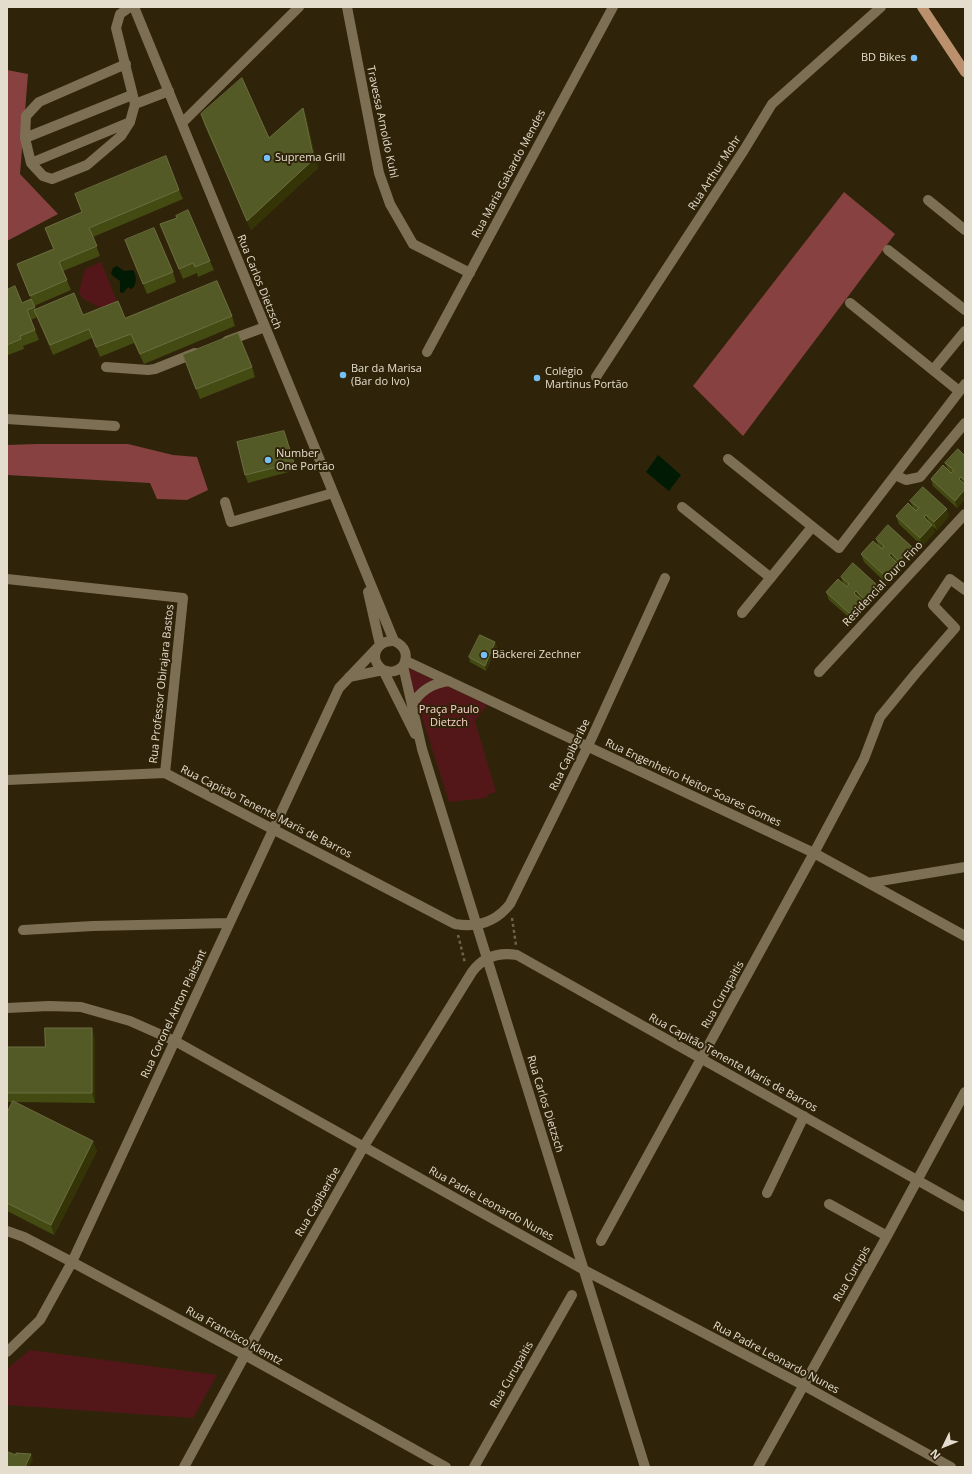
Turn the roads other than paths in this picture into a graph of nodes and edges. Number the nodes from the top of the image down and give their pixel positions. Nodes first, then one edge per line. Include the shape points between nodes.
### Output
1 (130, 7) edge
2 (134, 7) edge
3 (299, 7) edge
4 (347, 7) edge
5 (613, 7) edge
6 (882, 7) edge
7 (922, 7) edge
8 (126, 64) junction
9 (965, 72) edge
10 (169, 91) junction
11 (133, 100) junction
12 (130, 122) junction
13 (182, 123) junction
14 (25, 138) junction
15 (31, 162) junction
16 (928, 200) dead end
17 (965, 230) edge
18 (888, 250) dead end
19 (470, 273) junction
20 (850, 303) dead end
21 (965, 310) edge
22 (265, 327) junction
23 (965, 331) edge
24 (217, 345) edge
25 (202, 351) edge
26 (427, 352) dead end
27 (106, 367) dead end
28 (934, 370) junction
29 (596, 377) dead end
30 (962, 388) edge
31 (7, 419) edge
32 (965, 423) edge
33 (115, 426) dead end
34 (728, 459) dead end
35 (895, 475) junction
36 (333, 493) junction
37 (225, 502) dead end
38 (682, 507) dead end
39 (965, 514) edge
40 (812, 527) junction
41 (363, 567) junction
42 (665, 578) dead end
43 (771, 578) junction
44 (7, 579) edge
45 (965, 590) edge
46 (742, 613) dead end
47 (394, 641) junction
48 (379, 646) junction
49 (404, 663) junction
50 (383, 670) junction
51 (819, 672) dead end
52 (349, 677) junction
53 (449, 681) junction
54 (412, 705) junction
55 (588, 746) junction
56 (422, 749) junction
57 (165, 773) junction
58 (7, 780) edge
59 (273, 828) junction
60 (814, 853) junction
61 (965, 867) edge
62 (868, 883) junction
63 (229, 924) junction
64 (477, 926) junction
65 (24, 930) dead end
66 (965, 936) edge
67 (487, 958) junction
68 (7, 1008) edge
69 (175, 1041) junction
70 (702, 1059) junction
71 (965, 1092) edge
72 (804, 1116) junction
73 (364, 1146) junction
74 (918, 1180) junction
75 (766, 1193) dead end
76 (829, 1204) dead end
77 (965, 1207) edge
78 (7, 1231) edge
79 (887, 1236) junction
80 (601, 1240) dead end
81 (72, 1262) junction
82 (584, 1270) junction
83 (572, 1295) dead end
84 (7, 1352) edge
85 (245, 1355) junction
86 (803, 1385) junction
87 (184, 1467) edge
88 (446, 1467) edge
89 (474, 1467) edge
90 (645, 1467) edge
91 (758, 1467) edge
92 (951, 1467) edge

1 - 8 street via 120,14 116,28
2 - 10 street, Rua Carlos Dietzsch
3 - 13 street
4 - 19 street, Travessa Arnoldo Kuhl via 379,173 390,204 413,244
5 - 19 street, Rua Maria Gabardo Mendes
6 - 29 street, Rua Arthur Mohr via 772,104
7 - 9 main road
8 - 11 street
8 - 14 street via 39,102 26,116
10 - 11 street
10 - 13 street, Rua Carlos Dietzsch
11 - 12 street
11 - 14 street
12 - 15 street
12 - 15 street via 121,136 87,165 52,179 43,176
13 - 22 street, Rua Carlos Dietzsch
14 - 15 street
16 - 17 street
18 - 21 street
19 - 26 street, Rua Maria Gabardo Mendes
20 - 28 street
22 - 24 street
22 - 36 street, Rua Carlos Dietzsch
23 - 28 street
25 - 27 street via 155,369
28 - 30 street
30 - 35 street
31 - 33 street
32 - 35 street via 920,477 906,480
34 - 40 street
35 - 40 street via 839,548
36 - 37 street via 230,522
36 - 41 street, Rua Carlos Dietzsch
38 - 43 street
39 - 51 street, Residencial Ouro Fino
40 - 43 street
41 - 47 street, Rua Carlos Dietzsch
41 - 48 street, Rua Carlos Dietzsch
42 - 55 street, Rua Capiberibe
43 - 46 street
44 - 57 street, Rua Professor Obirajara Bastos via 183,598
45 - 60 street, Rua Curupaitis via 950,579 933,605 955,628 880,718 864,759
47 - 48 street via 384,642
47 - 49 street, Rua Carlos Dietzsch via 403,646
48 - 50 street, Rua Carlos Dietzsch via 375,658
48 - 52 street, Rua Coronel Airton Plaisant
49 - 50 street via 394,672
49 - 53 street, Rua Engenheiro Heitor Soares Gomes
49 - 54 street, Rua Carlos Dietzsch
50 - 52 street
50 - 56 street, Rua Carlos Dietzsch
52 - 59 street, Rua Coronel Airton Plaisant via 339,688
53 - 54 street via 425,690
53 - 55 street, Rua Engenheiro Heitor Soares Gomes
54 - 56 street, Rua Carlos Dietzsch
55 - 60 street, Rua Engenheiro Heitor Soares Gomes
55 - 64 street, Rua Capiberibe via 510,904 499,916
56 - 64 street, Rua Carlos Dietzsch
57 - 58 street, Rua Capitão Tenente Maris de Barros
57 - 59 street, Rua Capitão Tenente Maris de Barros
59 - 63 street, Rua Coronel Airton Plaisant
59 - 64 street, Rua Capitão Tenente Maris de Barros via 455,924
60 - 62 street, Rua Engenheiro Heitor Soares Gomes
60 - 70 street, Rua Curupaitis
61 - 62 street
62 - 66 street, Rua Engenheiro Heitor Soares Gomes
63 - 65 street
63 - 69 street, Rua Coronel Airton Plaisant
64 - 67 street, Rua Carlos Dietzsch
67 - 70 street, Rua Capitão Tenente Maris de Barros via 500,954 517,955
67 - 73 street, Rua Capiberibe via 476,966 468,977
67 - 82 street, Rua Carlos Dietzsch
68 - 69 street, Rua Padre Leonardo Nunes via 81,1007 130,1021
69 - 73 street, Rua Padre Leonardo Nunes
69 - 81 street, Rua Coronel Airton Plaisant
70 - 72 street, Rua Capitão Tenente Maris de Barros
70 - 80 street, Rua Curupaitis
71 - 74 street, Rua Curupis
72 - 74 street, Rua Capitão Tenente Maris de Barros
72 - 75 street
73 - 82 street, Rua Padre Leonardo Nunes
73 - 85 street, Rua Capiberibe
74 - 77 street, Rua Capitão Tenente Maris de Barros
74 - 79 street, Rua Curupis
76 - 79 street
78 - 81 street, Rua Francisco Klemtz via 24,1236
79 - 86 street, Rua Curupis
81 - 84 street, Rua Coronel Airton Plaisant via 40,1320
81 - 85 street, Rua Francisco Klemtz
82 - 86 street, Rua Padre Leonardo Nunes
82 - 90 street, Rua Carlos Dietzsch
83 - 89 street, Rua Curupaitis
85 - 87 street, Rua Capiberibe
85 - 88 street, Rua Francisco Klemtz
86 - 91 street, Rua Curupis
86 - 92 street, Rua Padre Leonardo Nunes

